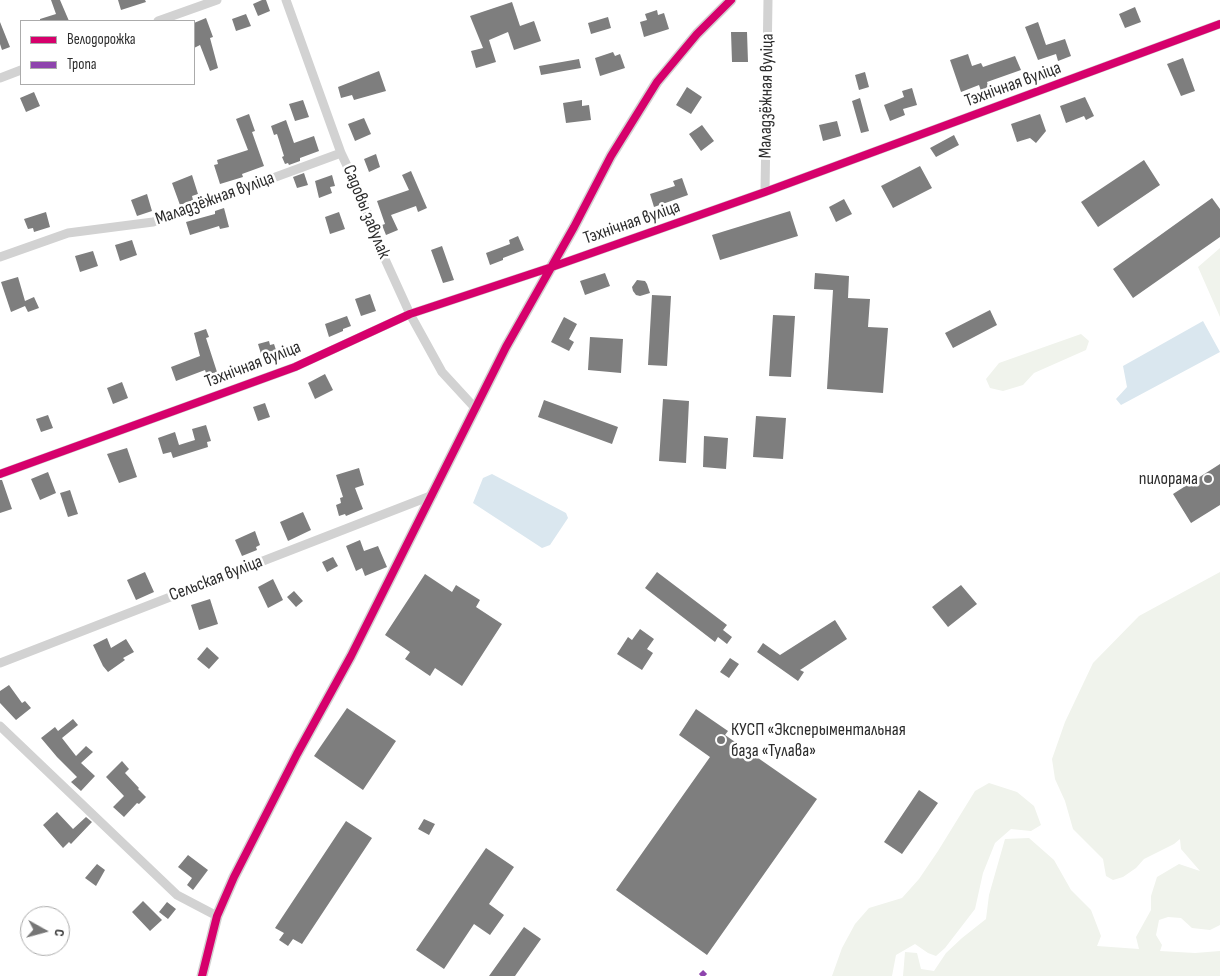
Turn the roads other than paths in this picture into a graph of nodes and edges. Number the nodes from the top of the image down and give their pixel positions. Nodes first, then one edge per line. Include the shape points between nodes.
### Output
1 (217, 0) edge
2 (286, 0) edge
3 (731, 0) edge
4 (768, 0) edge
5 (161, 20) edge
6 (1220, 24) edge
7 (20, 70) edge
8 (0, 78) edge
9 (341, 153) junction
10 (765, 192) junction
11 (0, 257) edge
12 (549, 268) junction
13 (410, 314) junction
14 (476, 409) junction
15 (0, 474) edge
16 (433, 495) junction
17 (0, 664) edge
18 (0, 726) edge
19 (217, 916) junction
20 (202, 976) edge

1 - 5 street
2 - 9 street, Садовы завулак
3 - 12 street via 697,34 658,82 611,156
4 - 10 street, Маладзёжная вуліца
6 - 10 street, Тэхнічная вуліца
7 - 8 street
9 - 11 street, Маладзёжная вуліца via 154,222 68,233
9 - 13 street, Садовы завулак
10 - 12 street, Тэхнічная вуліца
12 - 13 street, Тэхнічная вуліца
12 - 14 street
13 - 14 street, Садовы завулак via 442,372
13 - 15 street, Тэхнічная вуліца via 295,366
14 - 16 street
16 - 17 street, Сельская вуліца
16 - 19 street via 238,868
18 - 19 street via 177,895
19 - 20 street

